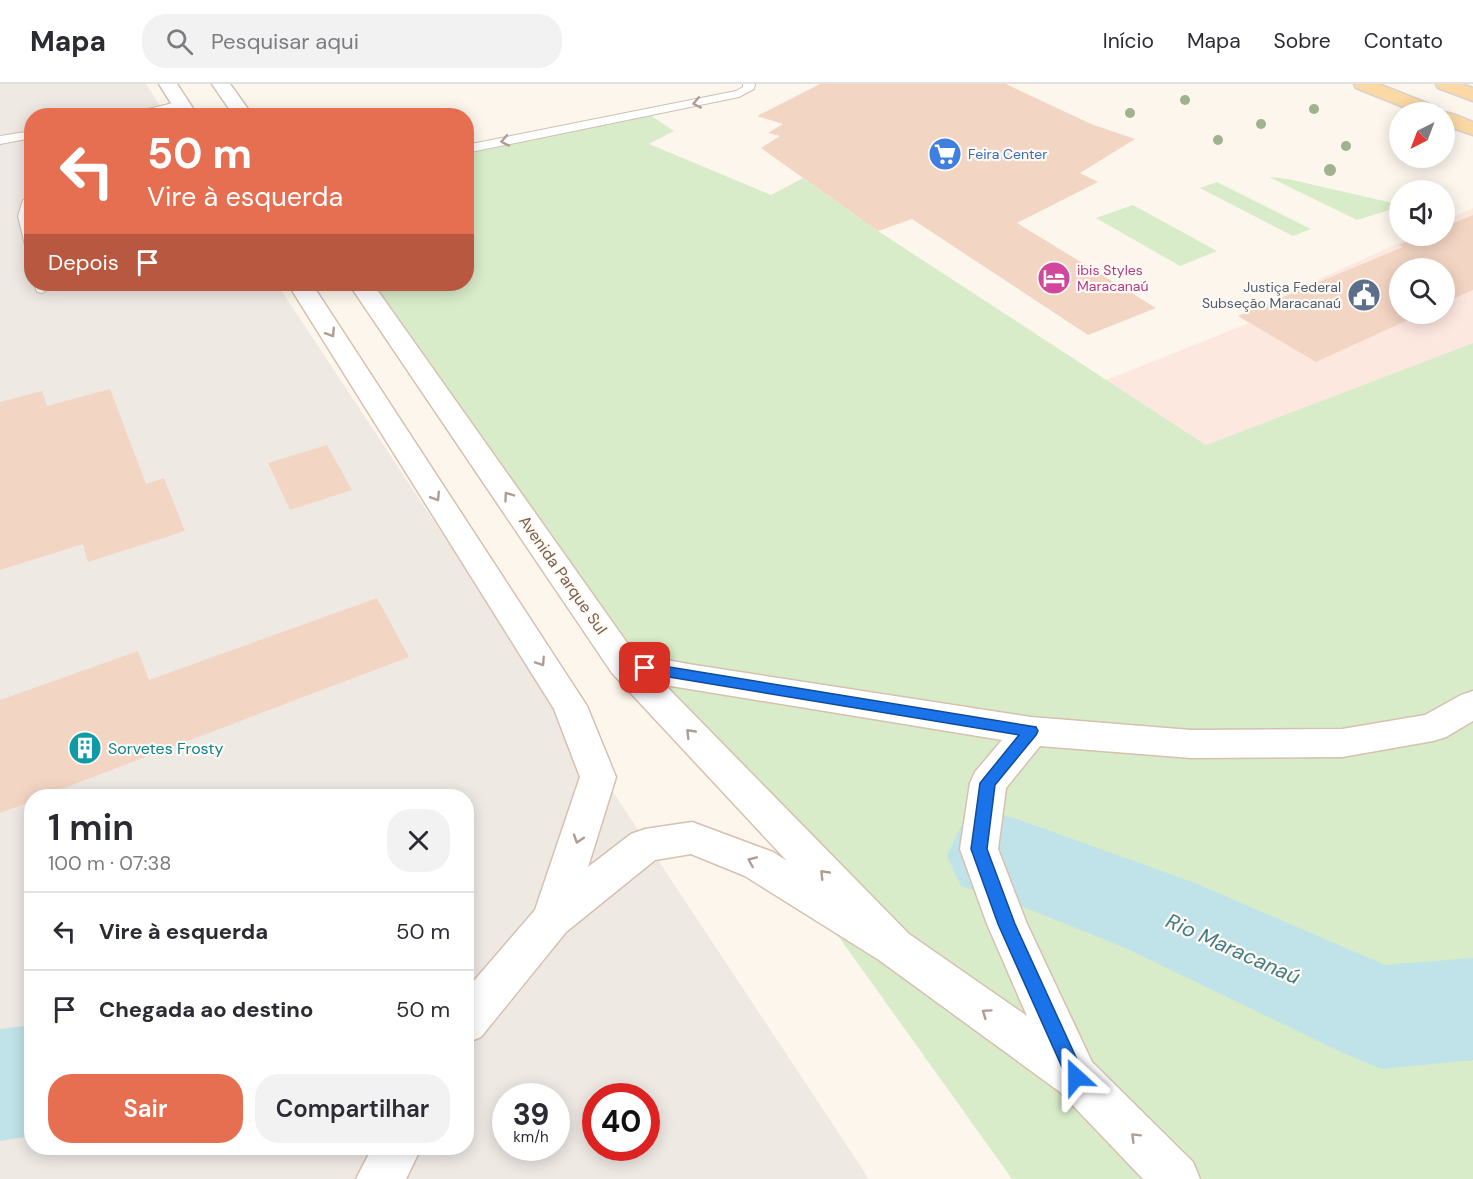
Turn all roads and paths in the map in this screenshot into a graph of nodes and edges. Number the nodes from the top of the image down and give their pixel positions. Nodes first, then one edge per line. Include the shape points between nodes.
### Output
1 (168, 84) edge
2 (221, 84) edge
3 (749, 84) edge
4 (1363, 84) edge
5 (1444, 84) edge
6 (1473, 95) edge
7 (1407, 102) edge
8 (184, 108) edge
9 (238, 108) edge
10 (1455, 122) edge
11 (1473, 129) edge
12 (24, 136) edge
13 (0, 140) edge
14 (474, 147) edge
15 (304, 291) edge
16 (366, 291) edge
17 (624, 663) junction
18 (1473, 704) edge
19 (1031, 731) junction
20 (552, 919) junction
21 (894, 947) junction
22 (474, 1013) edge
23 (1076, 1077) junction
24 (394, 1155) edge
25 (380, 1179) edge
26 (1176, 1179) edge

1 - 8 street
2 - 9 street
3 -> 14 lane via 748,89 729,96
4 - 7 main road
5 - 6 main road
10 - 11 main road
12 - 13 lane
15 -> 20 street, Avenida Parque Sul via 570,706 598,777
17 -> 16 street, Avenida Parque Sul
17 - 19 street
21 -> 17 street, Avenida Parque Sul
18 - 19 street via 1433,727 1342,743 1191,744
19 - 23 street via 988,783 979,849 1007,924
21 -> 20 street, Avenida Parque Sul via 759,864 692,838 645,845
20 - 22 street, Avenida Parque Sul
23 -> 21 street, Avenida Parque Sul
26 -> 23 street, Avenida Parque Sul
24 - 25 street

